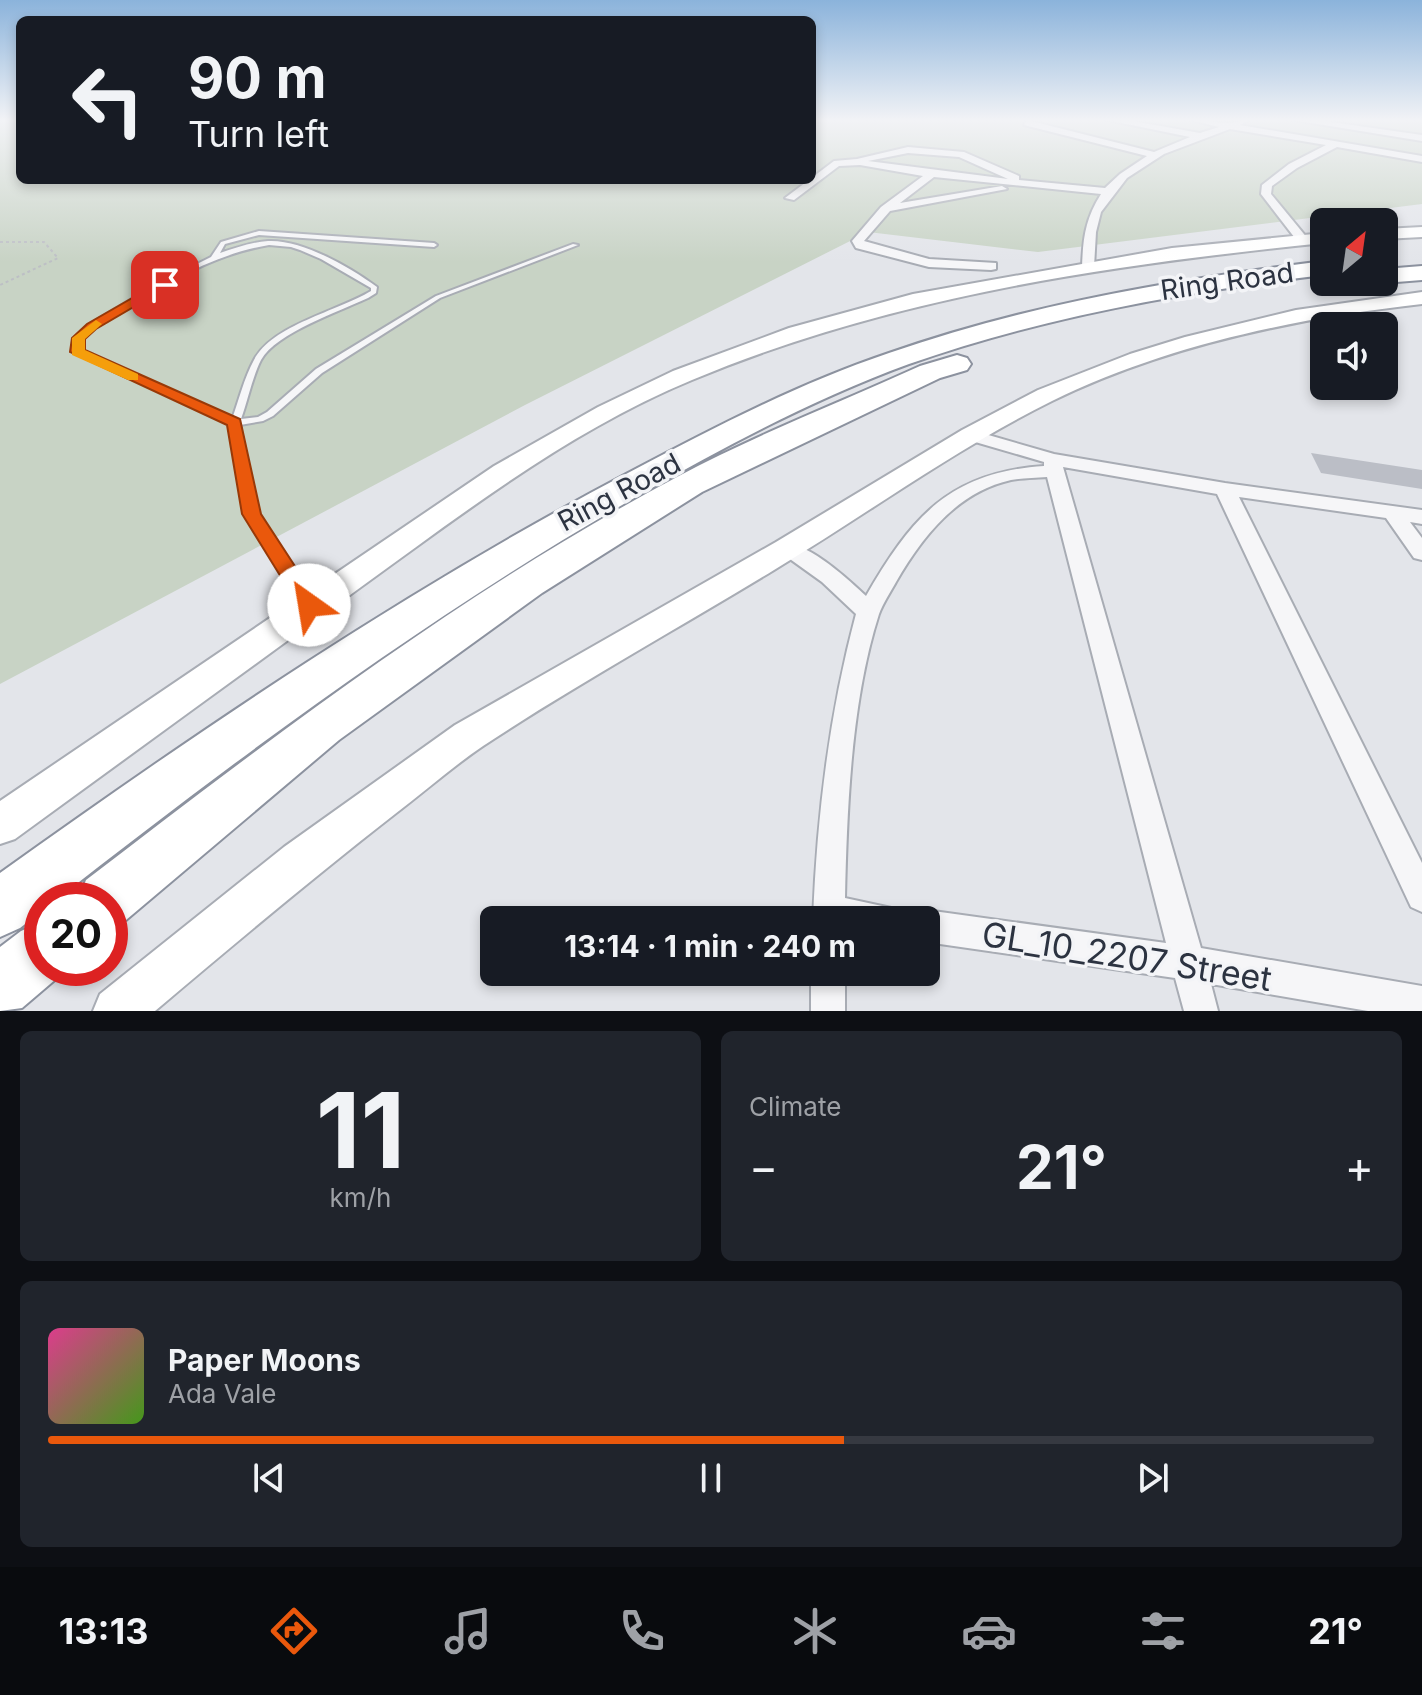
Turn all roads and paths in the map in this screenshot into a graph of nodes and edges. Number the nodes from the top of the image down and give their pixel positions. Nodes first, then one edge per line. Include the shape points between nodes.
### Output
1 (891, 167) edge
2 (991, 167) edge
3 (1133, 167) edge
4 (1291, 167) edge
5 (932, 174) junction
6 (809, 184) edge
7 (1030, 184) junction
8 (1109, 192) junction
9 (790, 198) dead end
10 (885, 209) junction
11 (1422, 232) edge
12 (1398, 233) edge
13 (1310, 235) edge
14 (1310, 238) edge
15 (0, 242) edge
16 (434, 245) dead end
17 (575, 245) dead end
18 (214, 257) junction
19 (1422, 259) edge
20 (1398, 261) edge
21 (991, 266) dead end
22 (1088, 267) junction
23 (1310, 270) edge
24 (1422, 273) edge
25 (1398, 275) edge
26 (1310, 283) edge
27 (0, 285) edge
28 (1422, 298) edge
29 (235, 423) junction
30 (971, 435) junction
31 (1053, 465) junction
32 (1225, 489) junction
33 (1393, 513) junction
34 (1422, 517) edge
35 (787, 549) junction
36 (1422, 553) edge
37 (309, 605) junction
38 (868, 612) junction
39 (0, 825) edge
40 (128, 882) edge
41 (1422, 896) edge
42 (829, 906) edge
43 (0, 908) edge
44 (940, 928) edge
45 (1189, 963) junction
46 (24, 967) edge
47 (0, 986) edge
48 (828, 986) edge
49 (1422, 1003) edge
50 (117, 1011) edge
51 (828, 1011) edge
52 (1201, 1011) edge

1 - 5 street
2 - 7 street
3 - 8 street
4 - 13 street via 1267,185 1266,194
5 - 7 street
5 - 10 street
6 - 9 street
7 - 8 street
7 - 10 street
8 - 22 street via 1094,213
10 - 21 street via 860,245 929,263
11 - 12 main road
14 - 22 main road
15 - 27 path via 44,242 58,258
16 - 18 lane via 259,233 223,243
17 - 29 lane via 438,297 319,371 270,414
18 - 29 lane via 91,327 79,338 77,352
18 - 29 lane via 260,244 289,244 374,287 366,297 271,344 258,359
19 - 20 highway
22 - 37 main road via 854,315 681,376 503,472
23 - 43 highway, Ring Road via 1154,291 988,331 898,359 726,435 540,534 433,602 167,784
24 - 25 highway
26 - 40 highway, Ring Road via 1180,305 1006,347 930,372 690,484 528,583 322,726
28 - 30 main road via 1309,313 1193,342 1046,395
29 - 37 lane via 252,514
30 - 31 street
30 - 35 main road
31 - 32 street
31 - 38 street via 973,486 949,502 905,547
31 - 45 street
32 - 33 street
32 - 41 street
33 - 34 street
33 - 36 street
35 - 38 street via 830,576
35 - 50 main road via 468,736 299,862
37 - 39 main road
38 - 42 street via 855,658 831,839
44 - 45 street, GL_10_2207 Street
45 - 49 street, GL_10_2207 Street
45 - 52 street
46 - 47 highway
48 - 51 street

